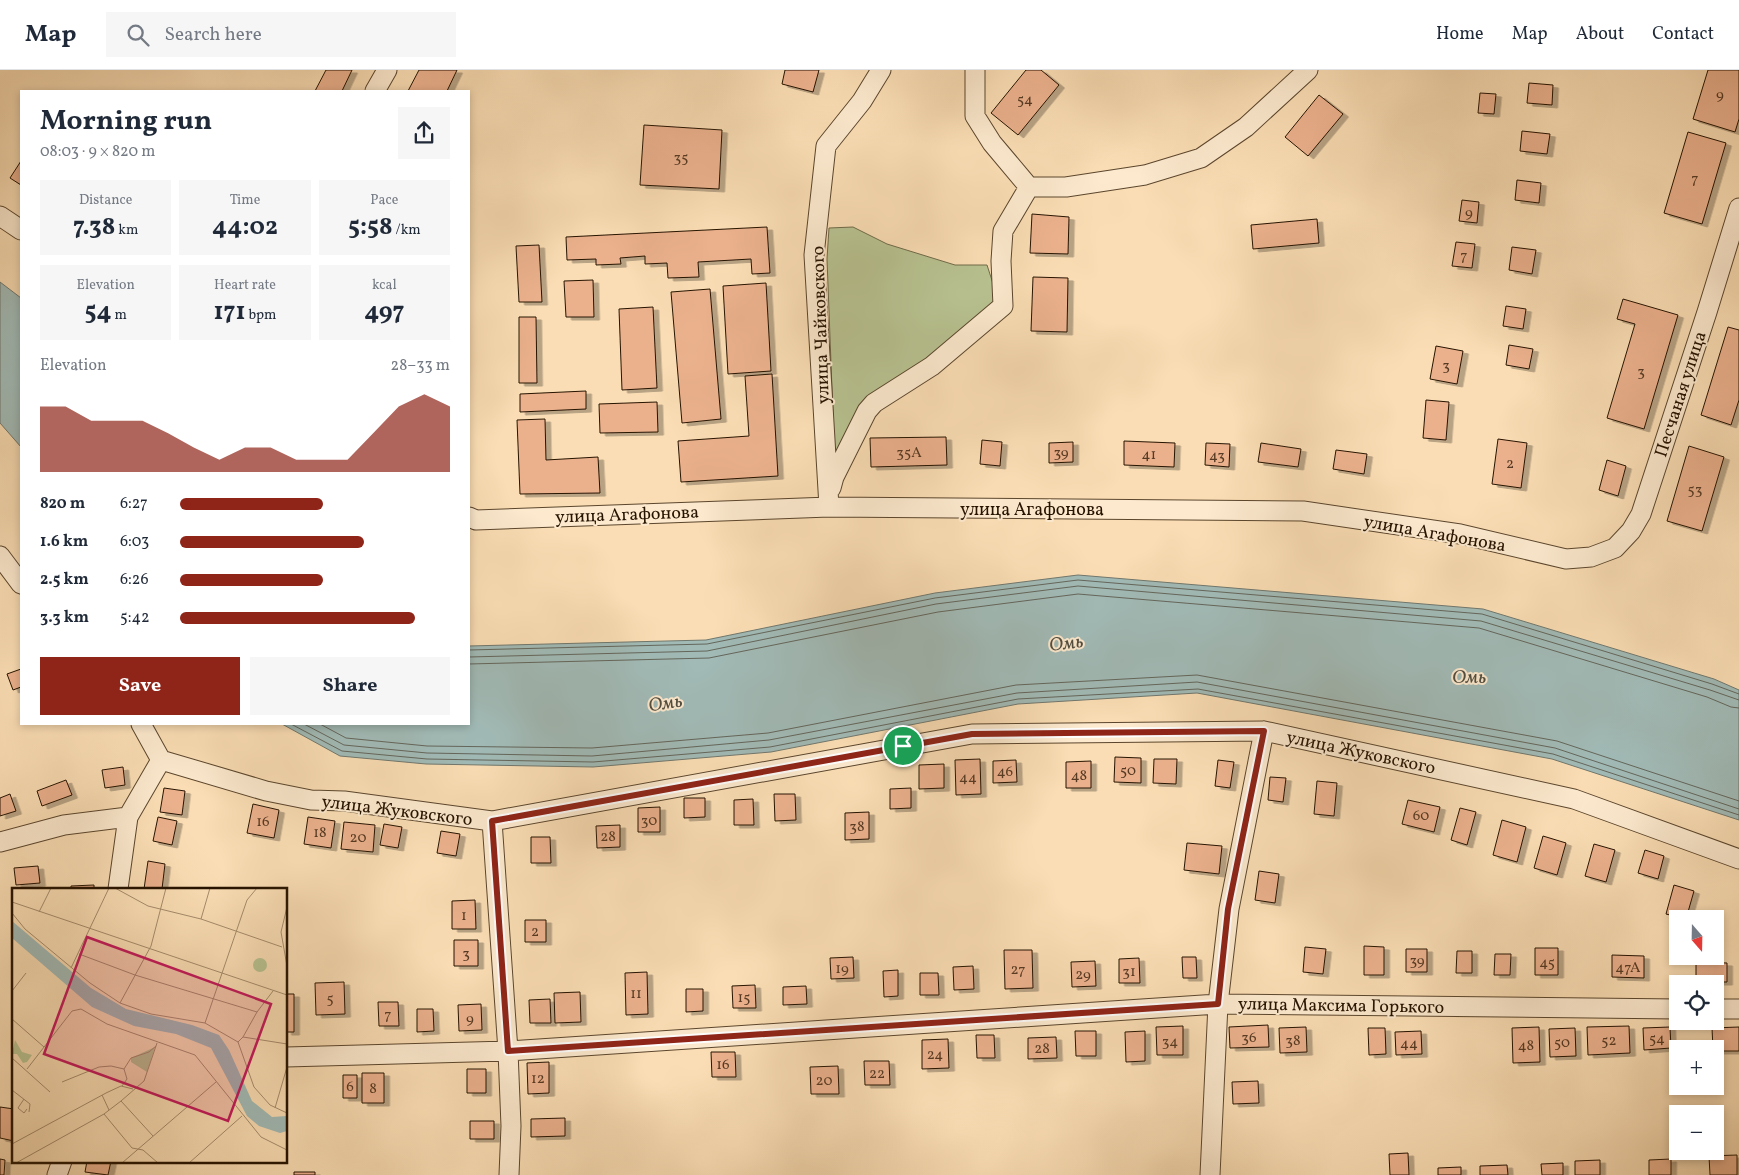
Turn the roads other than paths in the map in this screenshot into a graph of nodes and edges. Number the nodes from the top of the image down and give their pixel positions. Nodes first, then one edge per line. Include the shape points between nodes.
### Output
1 (386, 70) edge
2 (881, 70) edge
3 (963, 70) edge
4 (975, 70) edge
5 (1308, 70) edge
6 (375, 90) edge
7 (976, 116) junction
8 (1029, 187) junction
9 (1739, 208) edge
10 (0, 216) edge
11 (20, 229) edge
12 (829, 502) junction
13 (470, 517) edge
14 (0, 556) edge
15 (1591, 557) joint
16 (20, 583) edge
17 (142, 725) edge
18 (1264, 731) junction
19 (161, 760) junction
20 (128, 817) junction
21 (492, 821) junction
22 (0, 842) edge
23 (1739, 859) edge
24 (118, 888) edge
25 (1218, 1004) junction
26 (1669, 1009) edge
27 (1724, 1009) edge
28 (1739, 1009) edge
29 (508, 1051) junction
30 (288, 1057) edge
31 (62, 1162) edge
32 (57, 1175) edge
33 (509, 1175) edge
34 (1210, 1175) edge

1 - 6 street
2 - 12 street, улица Чайковского via 826,146 814,255
3 - 7 street
4 - 7 street
5 - 8 street via 1246,127 1201,158 1145,175 1066,187
7 - 8 street via 992,143
8 - 12 street via 1003,231 1003,306 932,366 874,403 834,477
9 - 15 street, Песчаная улица via 1641,514 1615,548
10 - 11 street
12 - 13 street, улица Агафонова via 476,520
12 - 15 street, улица Агафонова via 1303,511 1460,534 1566,559
14 - 16 street
17 - 19 street
18 - 21 street, улица Жуковского via 972,734
18 - 23 street, улица Жуковского via 1574,799
18 - 25 street via 1228,909
19 - 20 street
19 - 21 street, улица Жуковского via 266,791 311,800 344,801
20 - 22 street via 64,826
20 - 24 street
21 - 29 street
25 - 26 street, улица Максима Горького
25 - 29 street, улица Максима Горького
25 - 34 street
27 - 28 street
29 - 30 street, улица Максима Горького
29 - 33 street
31 - 32 street

